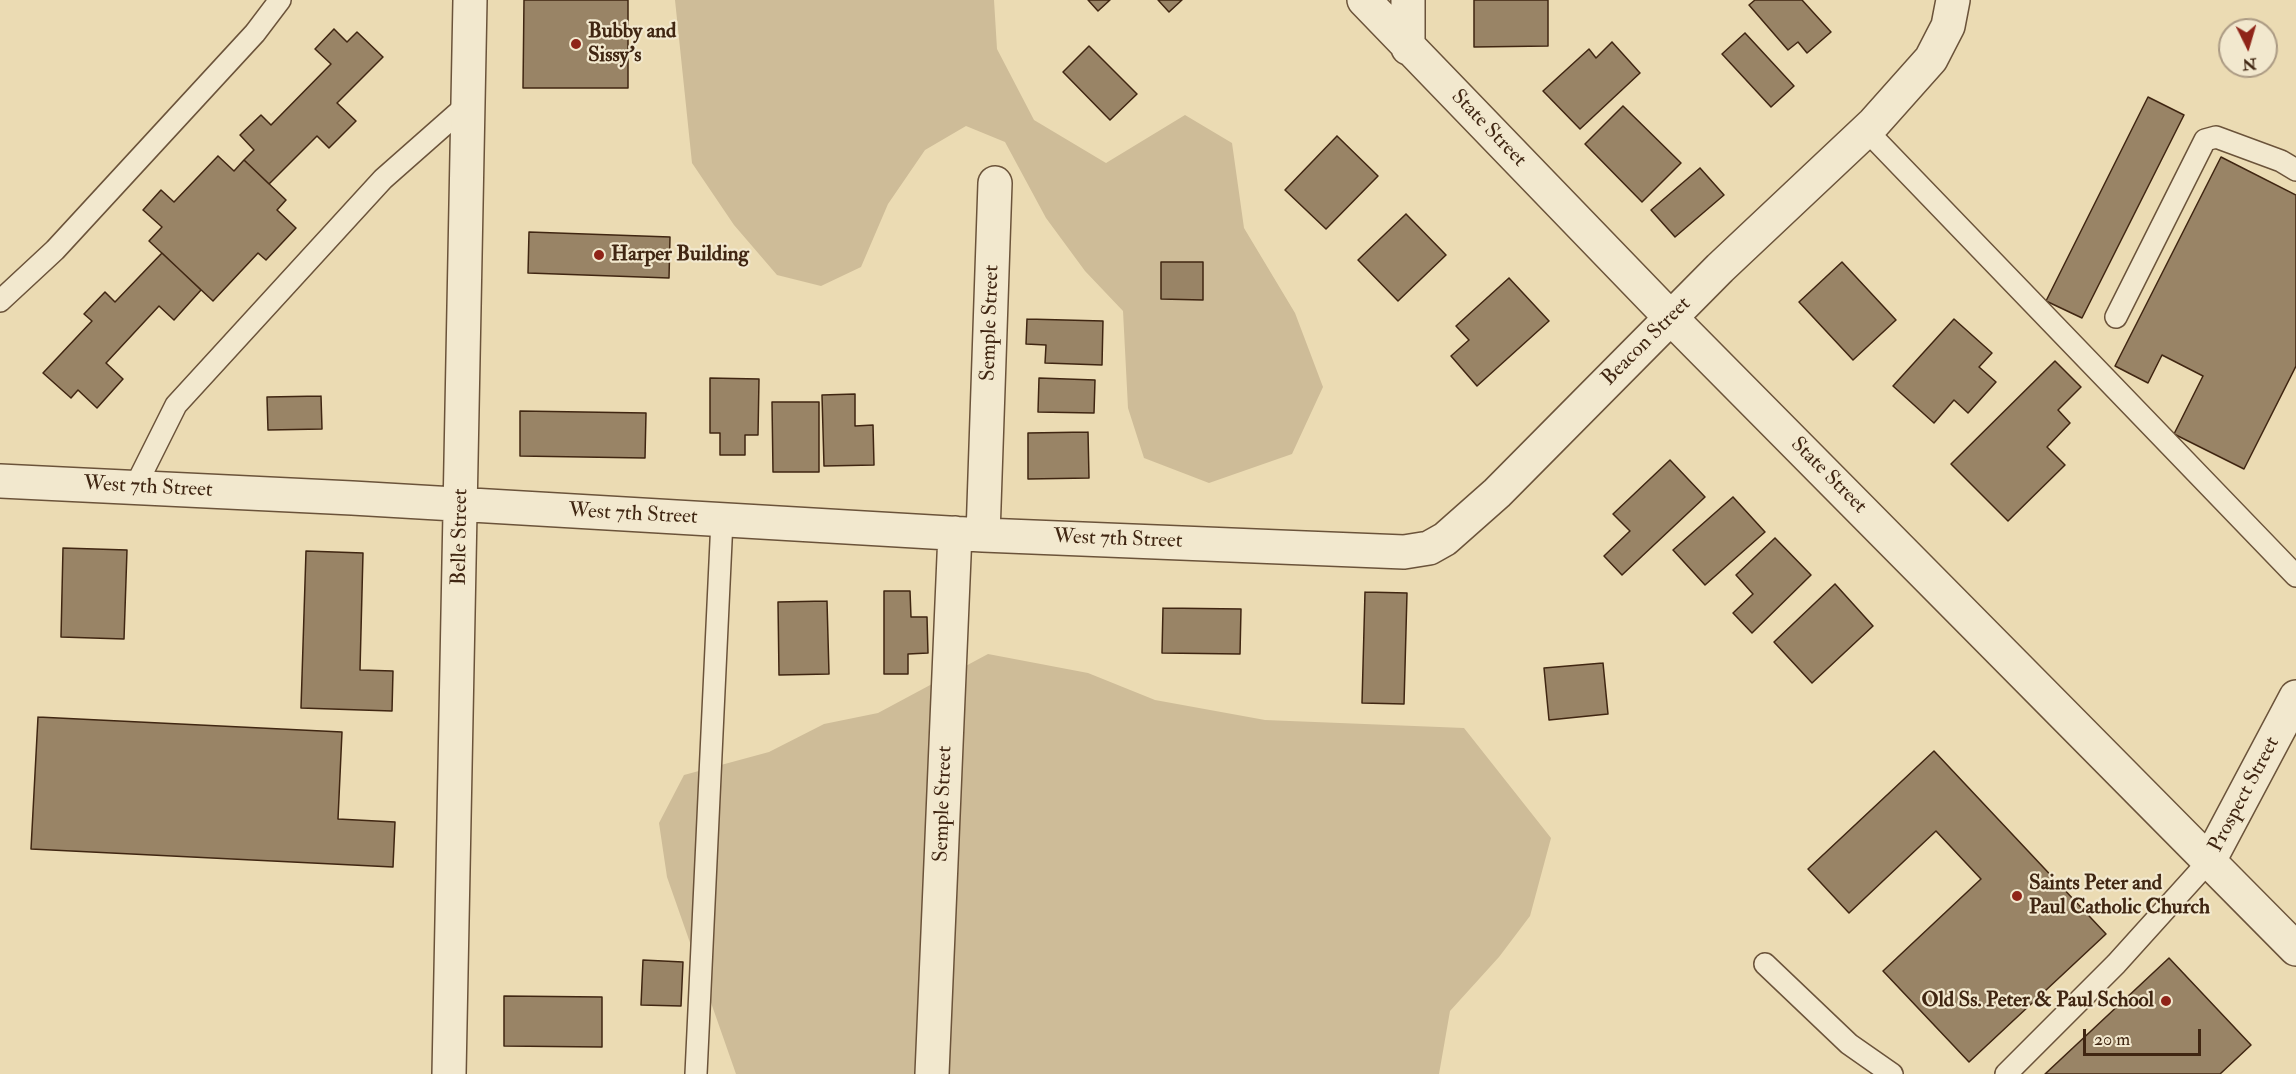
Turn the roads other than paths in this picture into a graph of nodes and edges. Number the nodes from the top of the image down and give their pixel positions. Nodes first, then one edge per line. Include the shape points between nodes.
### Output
1 (280, 0) edge
2 (470, 0) edge
3 (1364, 0) edge
4 (1408, 0) edge
5 (1953, 0) edge
6 (1408, 48) junction
7 (468, 104) junction
8 (1866, 130) junction
9 (2296, 170) edge
10 (995, 183) dead end
11 (0, 301) edge
12 (2116, 317) dead end
13 (1671, 318) junction
14 (0, 481) edge
15 (135, 487) junction
16 (462, 505) junction
17 (722, 520) junction
18 (969, 534) junction
19 (1266, 546) joint
20 (2296, 576) edge
21 (2296, 697) edge
22 (2209, 861) junction
23 (2296, 949) edge
24 (1765, 964) dead end
25 (449, 1074) edge
26 (696, 1074) edge
27 (933, 1074) edge
28 (1892, 1074) edge
29 (2006, 1074) edge

1 - 11 lane via 255,33 55,250
2 - 7 street, Belle Street
3 - 6 street, State Street
4 - 6 street
5 - 8 street, Beacon Street via 1948,26 1931,59
6 - 13 street, State Street
7 - 15 lane via 383,179 176,405
7 - 16 street, Belle Street
8 - 13 street, Beacon Street
8 - 20 lane
9 - 12 lane via 2216,138 2205,140
10 - 18 street, Semple Street
13 - 19 street, Beacon Street via 1497,493 1445,539 1429,548 1404,552
13 - 22 street, State Street
14 - 15 street, West 7th Street
15 - 16 street, West 7th Street
16 - 17 street, West 7th Street
16 - 25 street, Belle Street
17 - 18 street, West 7th Street
17 - 26 lane
18 - 19 street, West 7th Street
18 - 27 street, Semple Street
21 - 22 street, Prospect Street
22 - 23 street, State Street
22 - 29 lane via 2116,964
24 - 28 lane via 1849,1044

